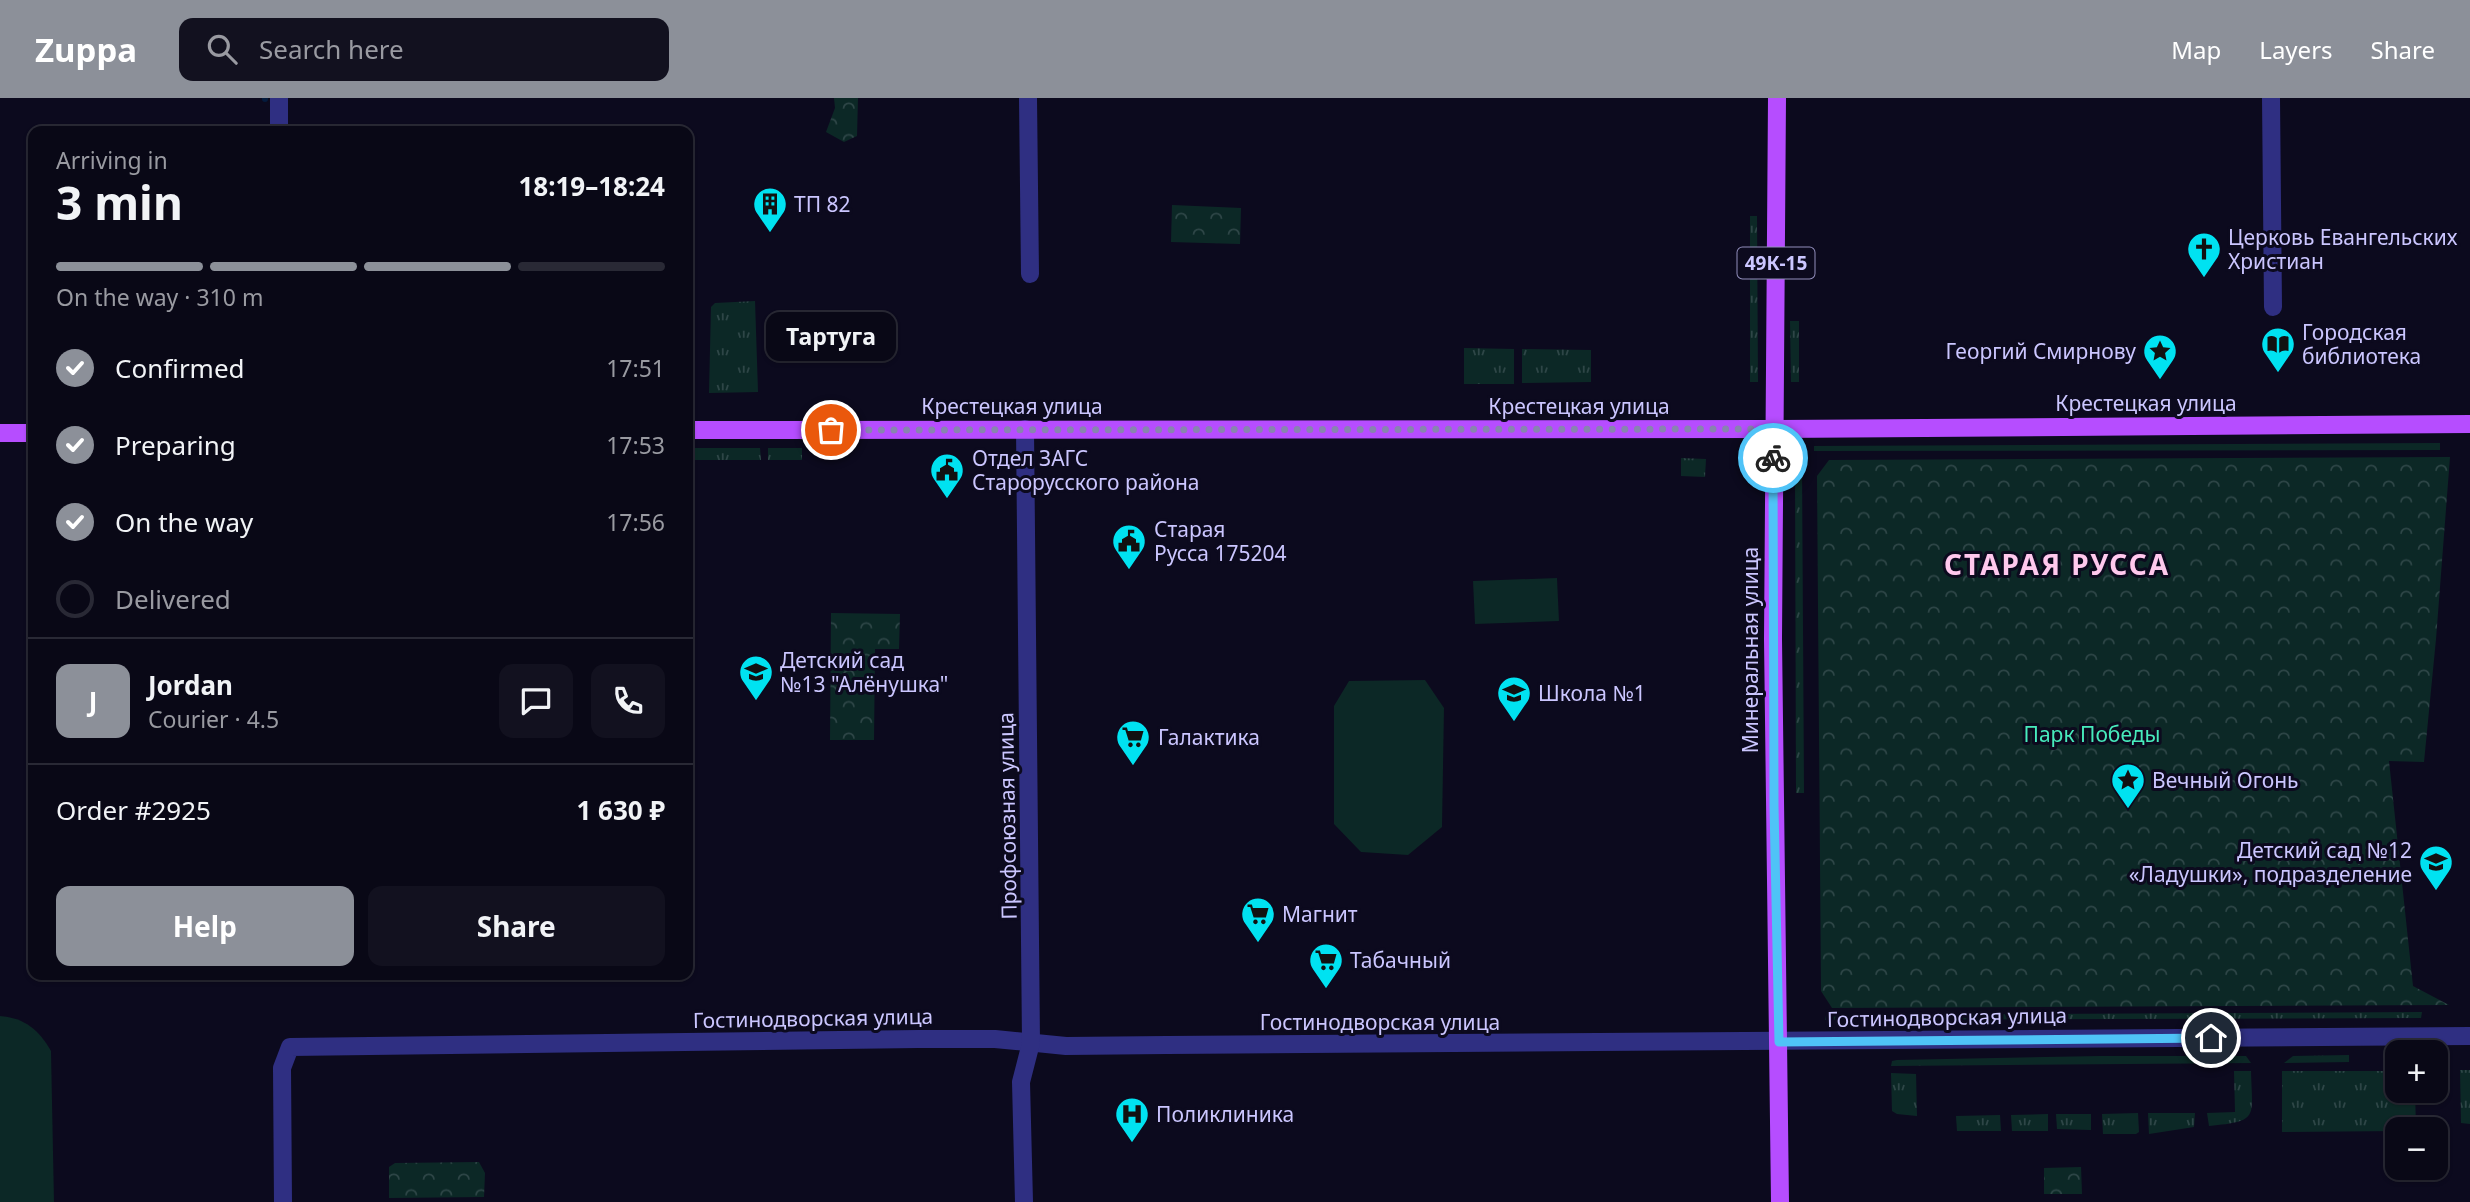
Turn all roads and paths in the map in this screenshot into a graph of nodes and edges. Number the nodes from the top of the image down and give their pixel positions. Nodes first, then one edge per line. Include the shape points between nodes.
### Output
1 (279, 98) edge
2 (1028, 98) edge
3 (1777, 98) edge
4 (2271, 98) edge
5 (279, 126) edge
6 (1030, 274) dead end
7 (2273, 307) dead end
8 (2470, 424) edge
9 (1025, 429) junction
10 (1774, 429) junction
11 (693, 430) edge
12 (0, 433) edge
13 (28, 433) edge
14 (2470, 1036) edge
15 (1779, 1042) junction
16 (1031, 1043) junction
17 (283, 1202) edge
18 (1024, 1202) edge
19 (1780, 1202) edge

1 - 5 street
2 - 6 street
3 - 10 main road, Минеральная улица / 49К-15
4 - 7 street
8 - 10 main road, Крестецкая улица
9 - 10 main road, Крестецкая улица
9 - 11 main road, Крестецкая улица
9 - 16 street, Профсоюзная улица
10 - 15 main road, Минеральная улица / 49К-15 via 1773,792
12 - 13 main road
14 - 15 street, Гостинодворская улица
15 - 16 street, Гостинодворская улица
15 - 19 main road, Минеральная улица / 49К-15
16 - 17 street, Гостинодворская улица via 918,1039 290,1046 282,1068
16 - 18 street, Профсоюзная улица via 1021,1082

